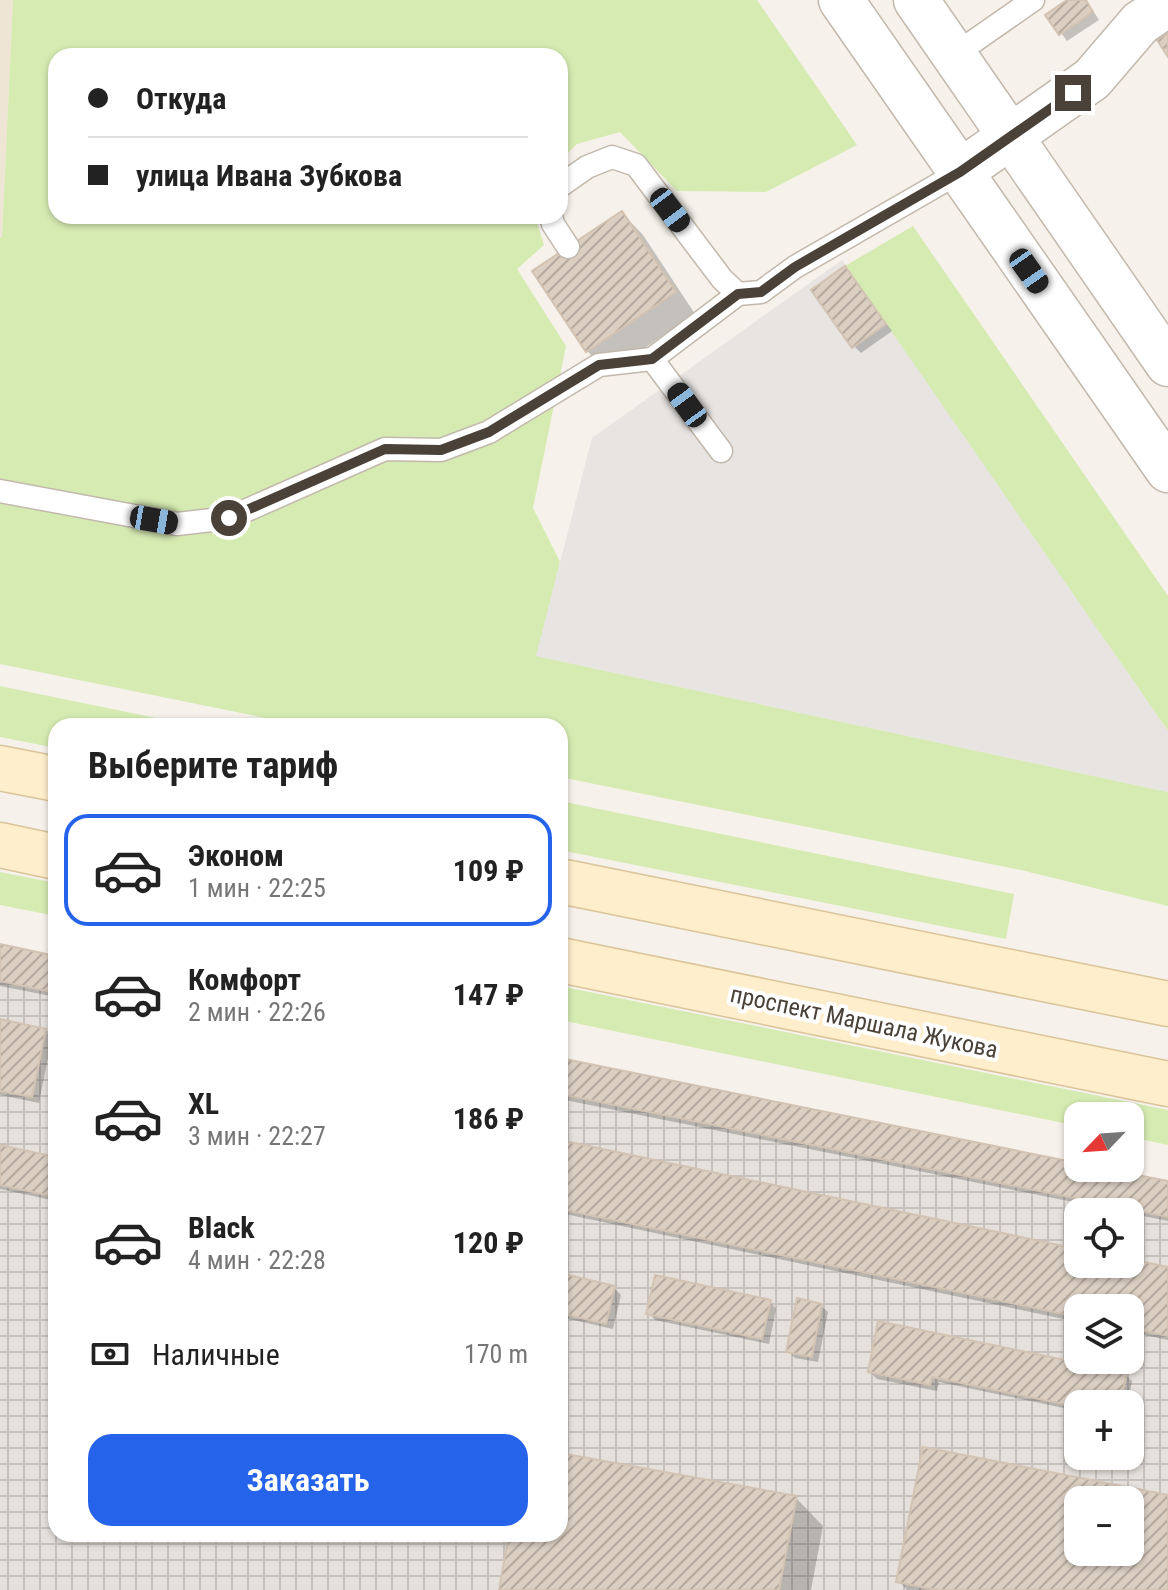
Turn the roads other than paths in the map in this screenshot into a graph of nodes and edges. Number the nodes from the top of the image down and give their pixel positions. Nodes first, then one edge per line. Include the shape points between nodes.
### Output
1 (841, 0) edge
2 (916, 0) edge
3 (1033, 0) edge
4 (1168, 4) edge
5 (954, 55) junction
6 (1011, 138) junction
7 (960, 172) junction
8 (568, 180) edge
9 (553, 224) edge
10 (568, 247) dead end
11 (738, 294) junction
12 (652, 359) junction
13 (1168, 364) edge
14 (721, 451) dead end
15 (1168, 470) edge
16 (0, 491) edge
17 (0, 768) edge
18 (48, 777) edge
19 (0, 845) edge
20 (48, 855) edge
21 (568, 883) edge
22 (568, 962) edge
23 (1168, 1004) edge
24 (1168, 1084) edge

1 - 7 street
2 - 5 street
3 - 5 lane
4 - 6 street via 1140,23 1092,79
5 - 6 street
6 - 7 street
6 - 13 street
7 - 11 lane via 761,292
7 - 15 street
8 - 11 lane via 612,157 636,165
9 - 10 lane
11 - 12 lane
12 - 14 lane
12 - 16 lane via 599,365 489,432 441,450 385,449 229,518 177,524
17 - 18 main road
19 - 20 main road
21 - 23 main road
22 - 24 main road, проспект Маршала Жукова

